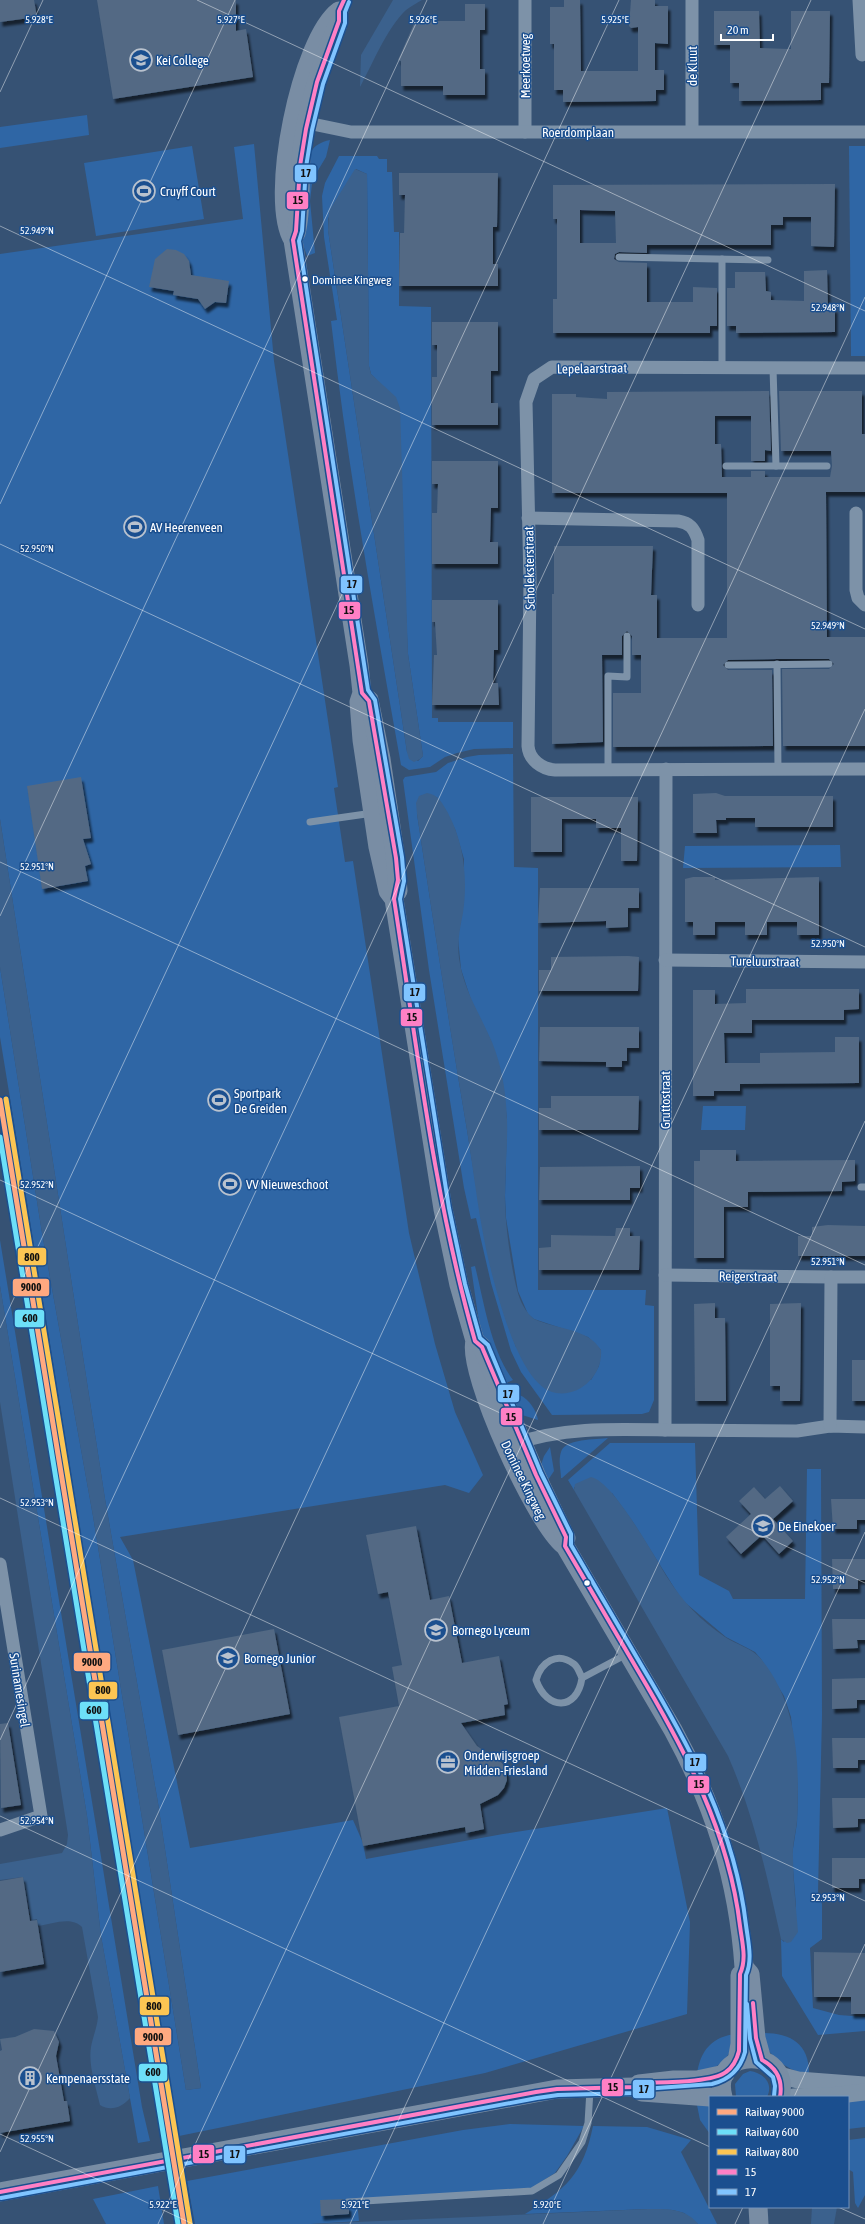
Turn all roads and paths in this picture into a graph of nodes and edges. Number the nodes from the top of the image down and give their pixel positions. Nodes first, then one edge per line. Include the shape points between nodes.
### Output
1 (525, 0) edge
2 (692, 0) edge
3 (860, 0) edge
4 (342, 6) edge
5 (862, 55) dead end
6 (300, 122) junction
7 (692, 131) junction
8 (525, 132) junction
9 (865, 132) edge
10 (619, 257) dead end
11 (722, 259) junction
12 (768, 260) dead end
13 (722, 368) junction
14 (774, 368) junction
15 (865, 368) edge
16 (726, 466) dead end
17 (776, 466) junction
18 (827, 466) dead end
19 (856, 513) dead end
20 (528, 518) junction
21 (698, 605) dead end
22 (865, 605) edge
23 (627, 636) dead end
24 (728, 664) dead end
25 (777, 664) junction
26 (829, 664) dead end
27 (666, 769) junction
28 (608, 770) junction
29 (778, 770) junction
30 (865, 770) edge
31 (381, 812) junction
32 (310, 822) dead end
33 (665, 960) junction
34 (865, 962) edge
35 (665, 1275) junction
36 (830, 1277) junction
37 (865, 1277) edge
38 (830, 1426) junction
39 (865, 1427) edge
40 (665, 1430) junction
41 (514, 1444) junction
42 (0, 1564) edge
43 (3, 1608) edge
44 (628, 1654) junction
45 (582, 1678) junction
46 (0, 1830) edge
47 (744, 1967) junction
48 (762, 2060) junction
49 (731, 2068) junction
50 (779, 2075) junction
51 (865, 2085) edge
52 (634, 2087) junction
53 (590, 2088) junction
54 (865, 2092) edge
55 (723, 2096) edge
56 (780, 2096) edge
57 (831, 2096) edge
58 (709, 2097) edge
59 (0, 2192) edge
60 (348, 2202) dead end
61 (758, 2208) edge
62 (759, 2224) edge

1 - 8 street, Meerkoetweg
2 - 7 street, de Kluut
3 - 5 street
4 - 6 main road, Dominee Kingweg via 331,17 314,48 301,86
6 - 8 street, Roerdomplaan via 351,132
6 - 31 main road, Dominee Kingweg via 301,160 296,231 293,240 362,693 359,702 362,740
7 - 8 street, Roerdomplaan
7 - 9 street, Roerdomplaan
10 - 11 lane
11 - 12 lane
11 - 13 lane
13 - 14 street, Lepelaarstraat
13 - 20 street, Lepelaarstraat via 552,368 534,379 526,402
14 - 15 street, Lepelaarstraat
14 - 17 lane
16 - 17 lane
17 - 18 lane
19 - 22 street via 856,590 858,598
20 - 21 street, Scholeksterstraat via 687,523 694,530 698,540
20 - 28 street, Scholeksterstraat via 528,750 536,762 551,769
23 - 28 lane via 626,677 608,676
24 - 25 lane
25 - 26 lane
25 - 29 lane
27 - 28 street, Scholeksterstraat
27 - 29 street, Scholeksterstraat
27 - 33 street, Gruttostraat
29 - 30 street, Scholeksterstraat
31 - 32 lane
31 - 41 main road, Dominee Kingweg via 388,891 394,899 444,1217 475,1341 472,1348 478,1375
33 - 34 street, Tureluurstraat
33 - 35 street, Gruttostraat
35 - 36 street, Reigerstraat
35 - 40 street, Gruttostraat
36 - 37 street, Reigerstraat
36 - 38 street
38 - 39 street
38 - 40 street via 797,1431
40 - 41 street via 555,1432
41 - 44 main road, Dominee Kingweg via 542,1518 557,1540 565,1546
42 - 43 street, Surinamesingel
43 - 46 street, Surinamesingel via 41,1816
44 - 45 lane
44 - 47 main road, Dominee Kingweg via 690,1761 711,1808 734,1889
45 - 45 lane via 575,1664 563,1658 549,1659 541,1667 536,1680 546,1698 553,1703 565,1702 578,1694
47 - 48 main road, Dominee Kingweg via 750,1974 756,2038
47 - 49 main road, Dominee Kingweg via 740,1974 740,2044
48 - 49 main road via 749,2058
48 - 50 main road via 772,2066
49 - 52 main road via 697,2080 642,2083
49 - 55 main road, Dominee Kingweg via 722,2083
50 - 51 street via 798,2080 831,2080
50 - 56 main road
52 - 53 main road
52 - 58 main road via 642,2092
53 - 59 main road via 557,2089 512,2096
53 - 60 lane via 588,2123 582,2142 559,2175 532,2191
54 - 57 street
61 - 62 main road

